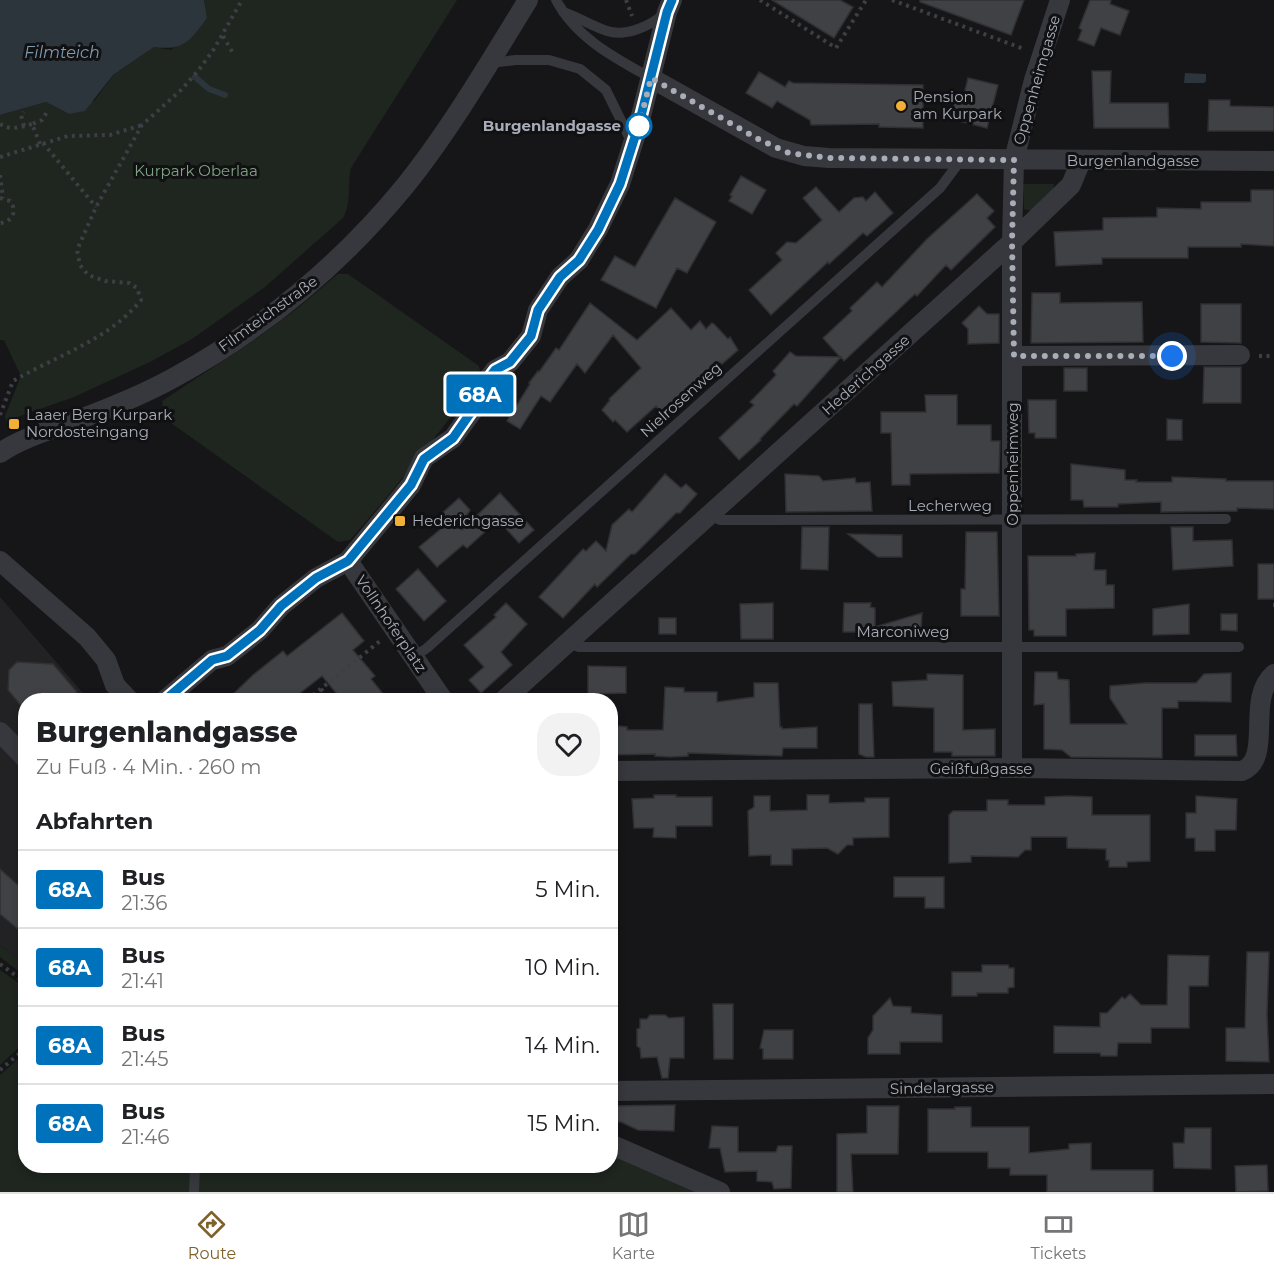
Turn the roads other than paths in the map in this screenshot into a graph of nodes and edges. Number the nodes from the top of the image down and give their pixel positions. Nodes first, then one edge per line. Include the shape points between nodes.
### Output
1 (528, 0) edge
2 (556, 0) edge
3 (1060, 0) edge
4 (669, 6) edge
5 (562, 12) junction
6 (489, 63) junction
7 (651, 78) junction
8 (633, 145) junction
9 (961, 160) junction
10 (1014, 160) junction
11 (1081, 161) junction
12 (1274, 161) edge
13 (1012, 242) junction
14 (1245, 355) road end
15 (1014, 356) junction
16 (0, 453) edge
17 (711, 516) junction
18 (1226, 519) dead end
19 (1013, 521) junction
20 (0, 561) edge
21 (348, 561) junction
22 (568, 644) junction
23 (1013, 645) junction
24 (1239, 647) dead end
25 (414, 657) junction
26 (1274, 674) edge
27 (122, 693) edge
28 (173, 693) edge
29 (438, 693) edge
30 (512, 693) edge
31 (0, 732) edge
32 (18, 751) edge
33 (1012, 768) junction
34 (618, 771) edge
35 (1274, 1084) edge
36 (618, 1091) edge
37 (618, 1147) edge
38 (195, 1173) edge
39 (194, 1192) edge
40 (720, 1192) edge

1 - 6 street, Filmteichstraße
2 - 5 lane
3 - 10 street, Oppenheimgasse
4 - 5 lane via 652,24 627,31 608,31
4 - 7 street
5 - 7 lane via 605,53
6 - 8 lane via 549,60 580,69 606,90
6 - 16 street, Filmteichstraße via 405,185 373,224 303,291 176,377 124,403 24,439
7 - 8 street
7 - 9 street, Burgenlandgasse via 789,153 830,158
8 - 21 street via 598,230 538,310 531,336 510,362 495,370 453,438 424,459 411,485
9 - 10 street, Burgenlandgasse
9 - 25 lane, Nielrosenweg via 940,188
10 - 11 street, Burgenlandgasse
10 - 13 street, Oppenheimweg
11 - 12 street, Burgenlandgasse
11 - 13 street, Hederichgasse via 1071,185
13 - 15 street, Oppenheimweg
13 - 17 street, Hederichgasse
14 - 15 street
15 - 19 street, Oppenheimweg
17 - 19 lane, Lecherweg via 720,520
17 - 22 street, Hederichgasse
18 - 19 lane, Lecherweg
19 - 23 street, Oppenheimweg
20 - 27 street via 87,637 106,660 115,685
21 - 25 street, Vollnhoferplatz
21 - 28 street, Vollnhoferplatz via 316,578 281,606 260,630 227,656 212,660
22 - 23 lane, Marconiweg
22 - 30 street, Hederichgasse
23 - 24 lane, Marconiweg
23 - 33 street, Oppenheimweg
25 - 29 street, Vollnhoferplatz
26 - 33 street, Geißfußgasse via 1261,695 1260,753 1248,769 1231,772
31 - 32 street
33 - 34 street, Geißfußgasse
35 - 36 street, Sindelargasse
37 - 40 street
38 - 39 lane

